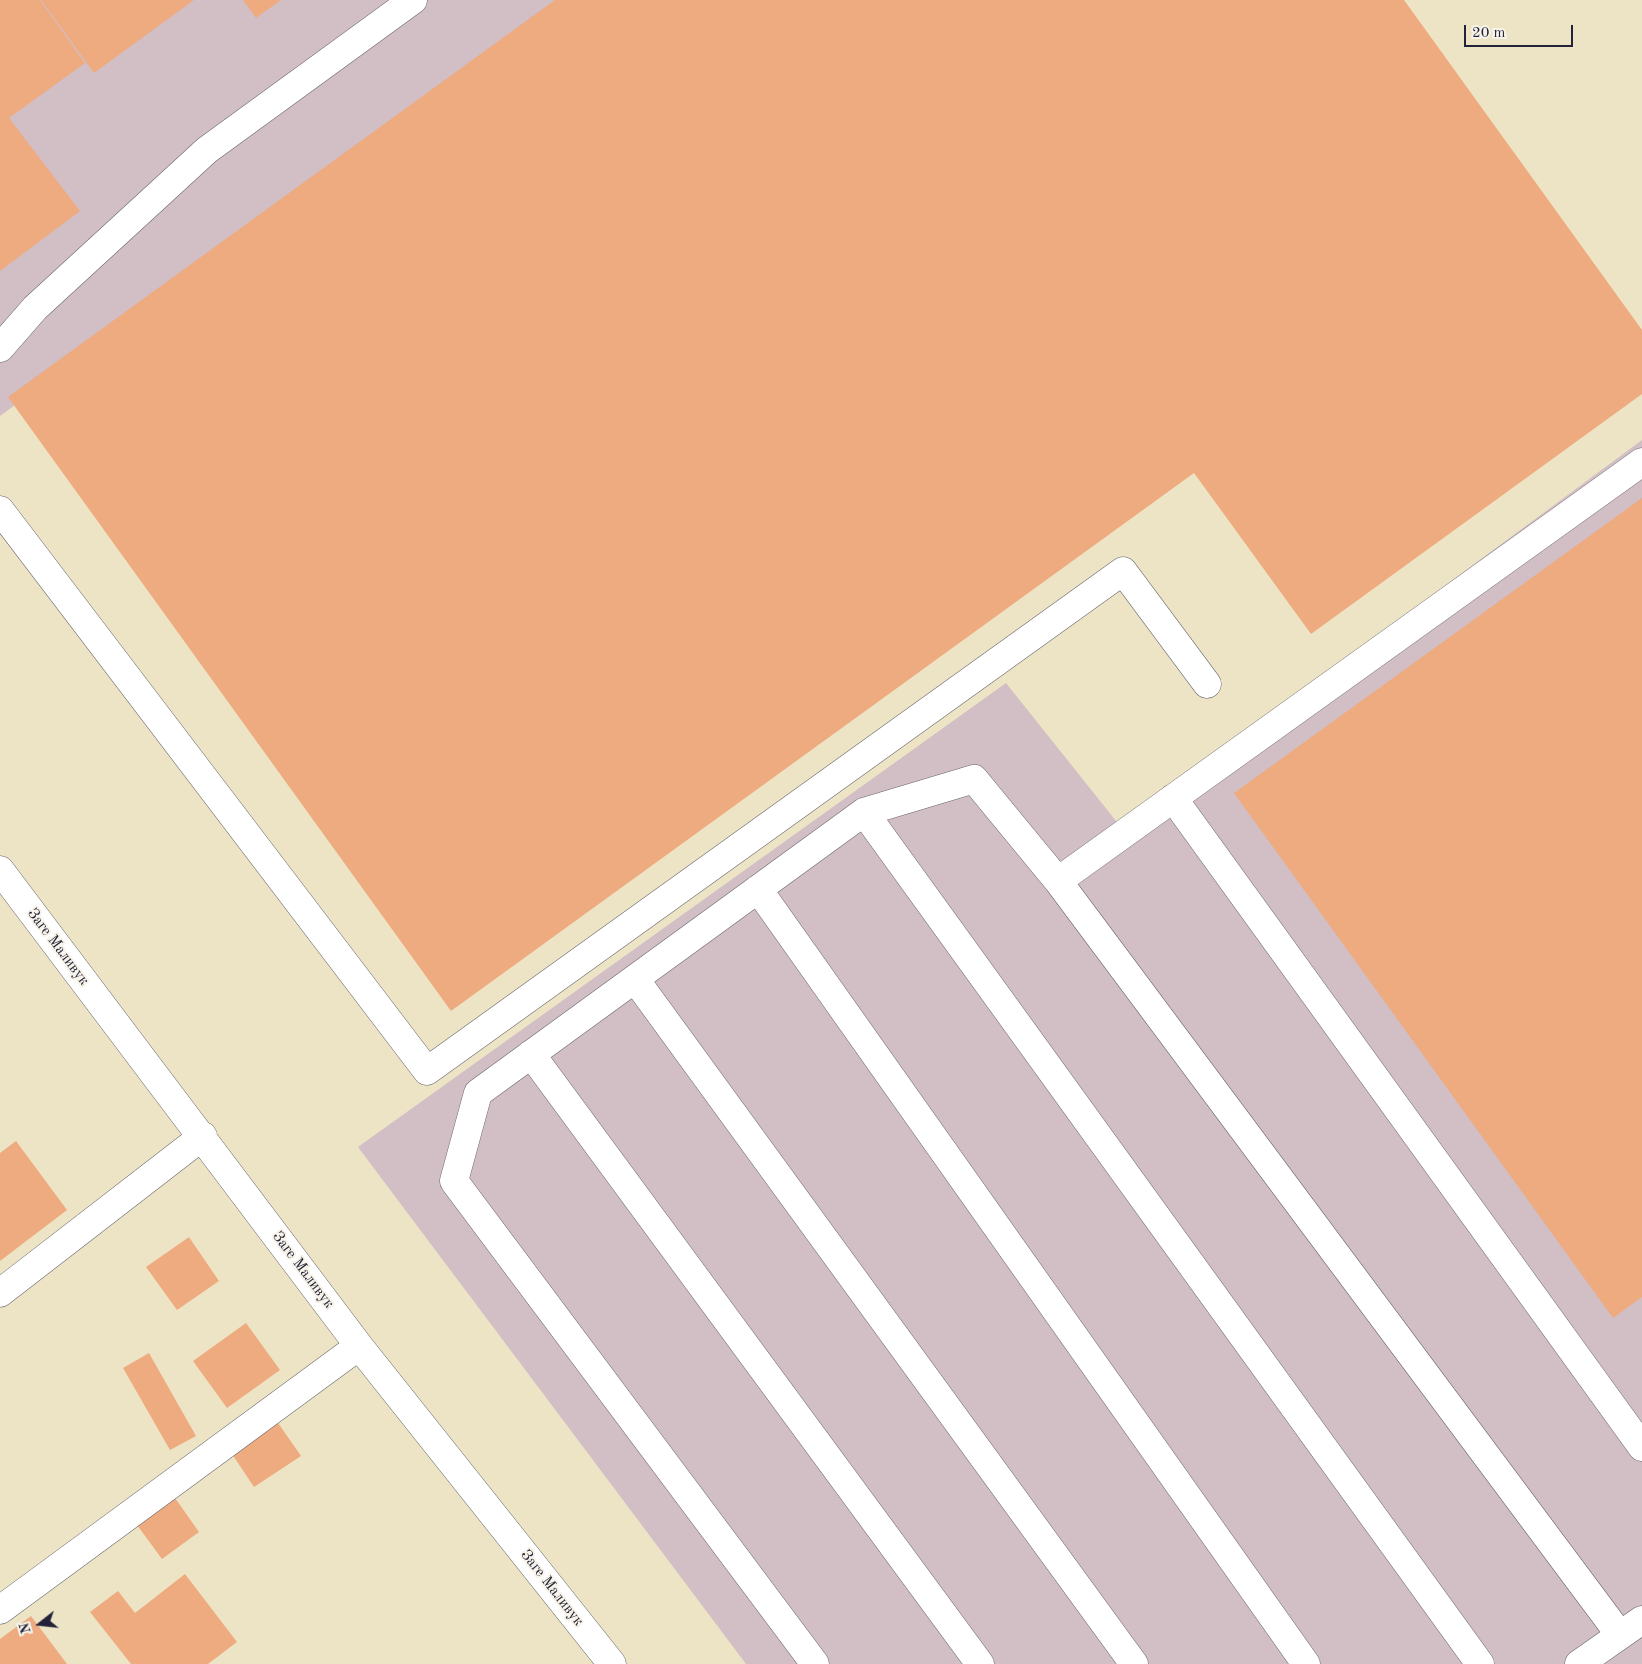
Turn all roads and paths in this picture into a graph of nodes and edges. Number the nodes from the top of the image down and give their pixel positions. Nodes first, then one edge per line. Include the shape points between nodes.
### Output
1 (413, 0) edge
2 (0, 348) edge
3 (1642, 462) edge
4 (0, 510) edge
5 (1208, 684) dead end
6 (1173, 798) junction
7 (864, 812) junction
8 (0, 870) edge
9 (1058, 881) junction
10 (758, 889) junction
11 (635, 979) junction
12 (531, 1054) junction
13 (203, 1136) junction
14 (0, 1293) edge
15 (359, 1346) junction
16 (1642, 1447) edge
17 (0, 1610) edge
18 (1642, 1620) edge
19 (1620, 1635) junction
20 (612, 1664) edge
21 (816, 1664) edge
22 (980, 1664) edge
23 (1134, 1664) edge
24 (1306, 1664) edge
25 (1480, 1664) edge
26 (1579, 1664) edge

1 - 2 street via 207,150 35,308
3 - 6 street
4 - 5 street via 428,1071 1124,571
6 - 9 street
6 - 16 street
7 - 9 street via 974,779
7 - 10 street
7 - 25 street
8 - 13 street, Заге Маливук
9 - 19 street
10 - 11 street
10 - 24 street
11 - 12 street
11 - 23 street
12 - 21 street via 478,1093 454,1181
12 - 22 street
13 - 14 street
13 - 15 street, Заге Маливук
15 - 17 street
15 - 20 street, Заге Маливук
18 - 19 street
19 - 26 street

